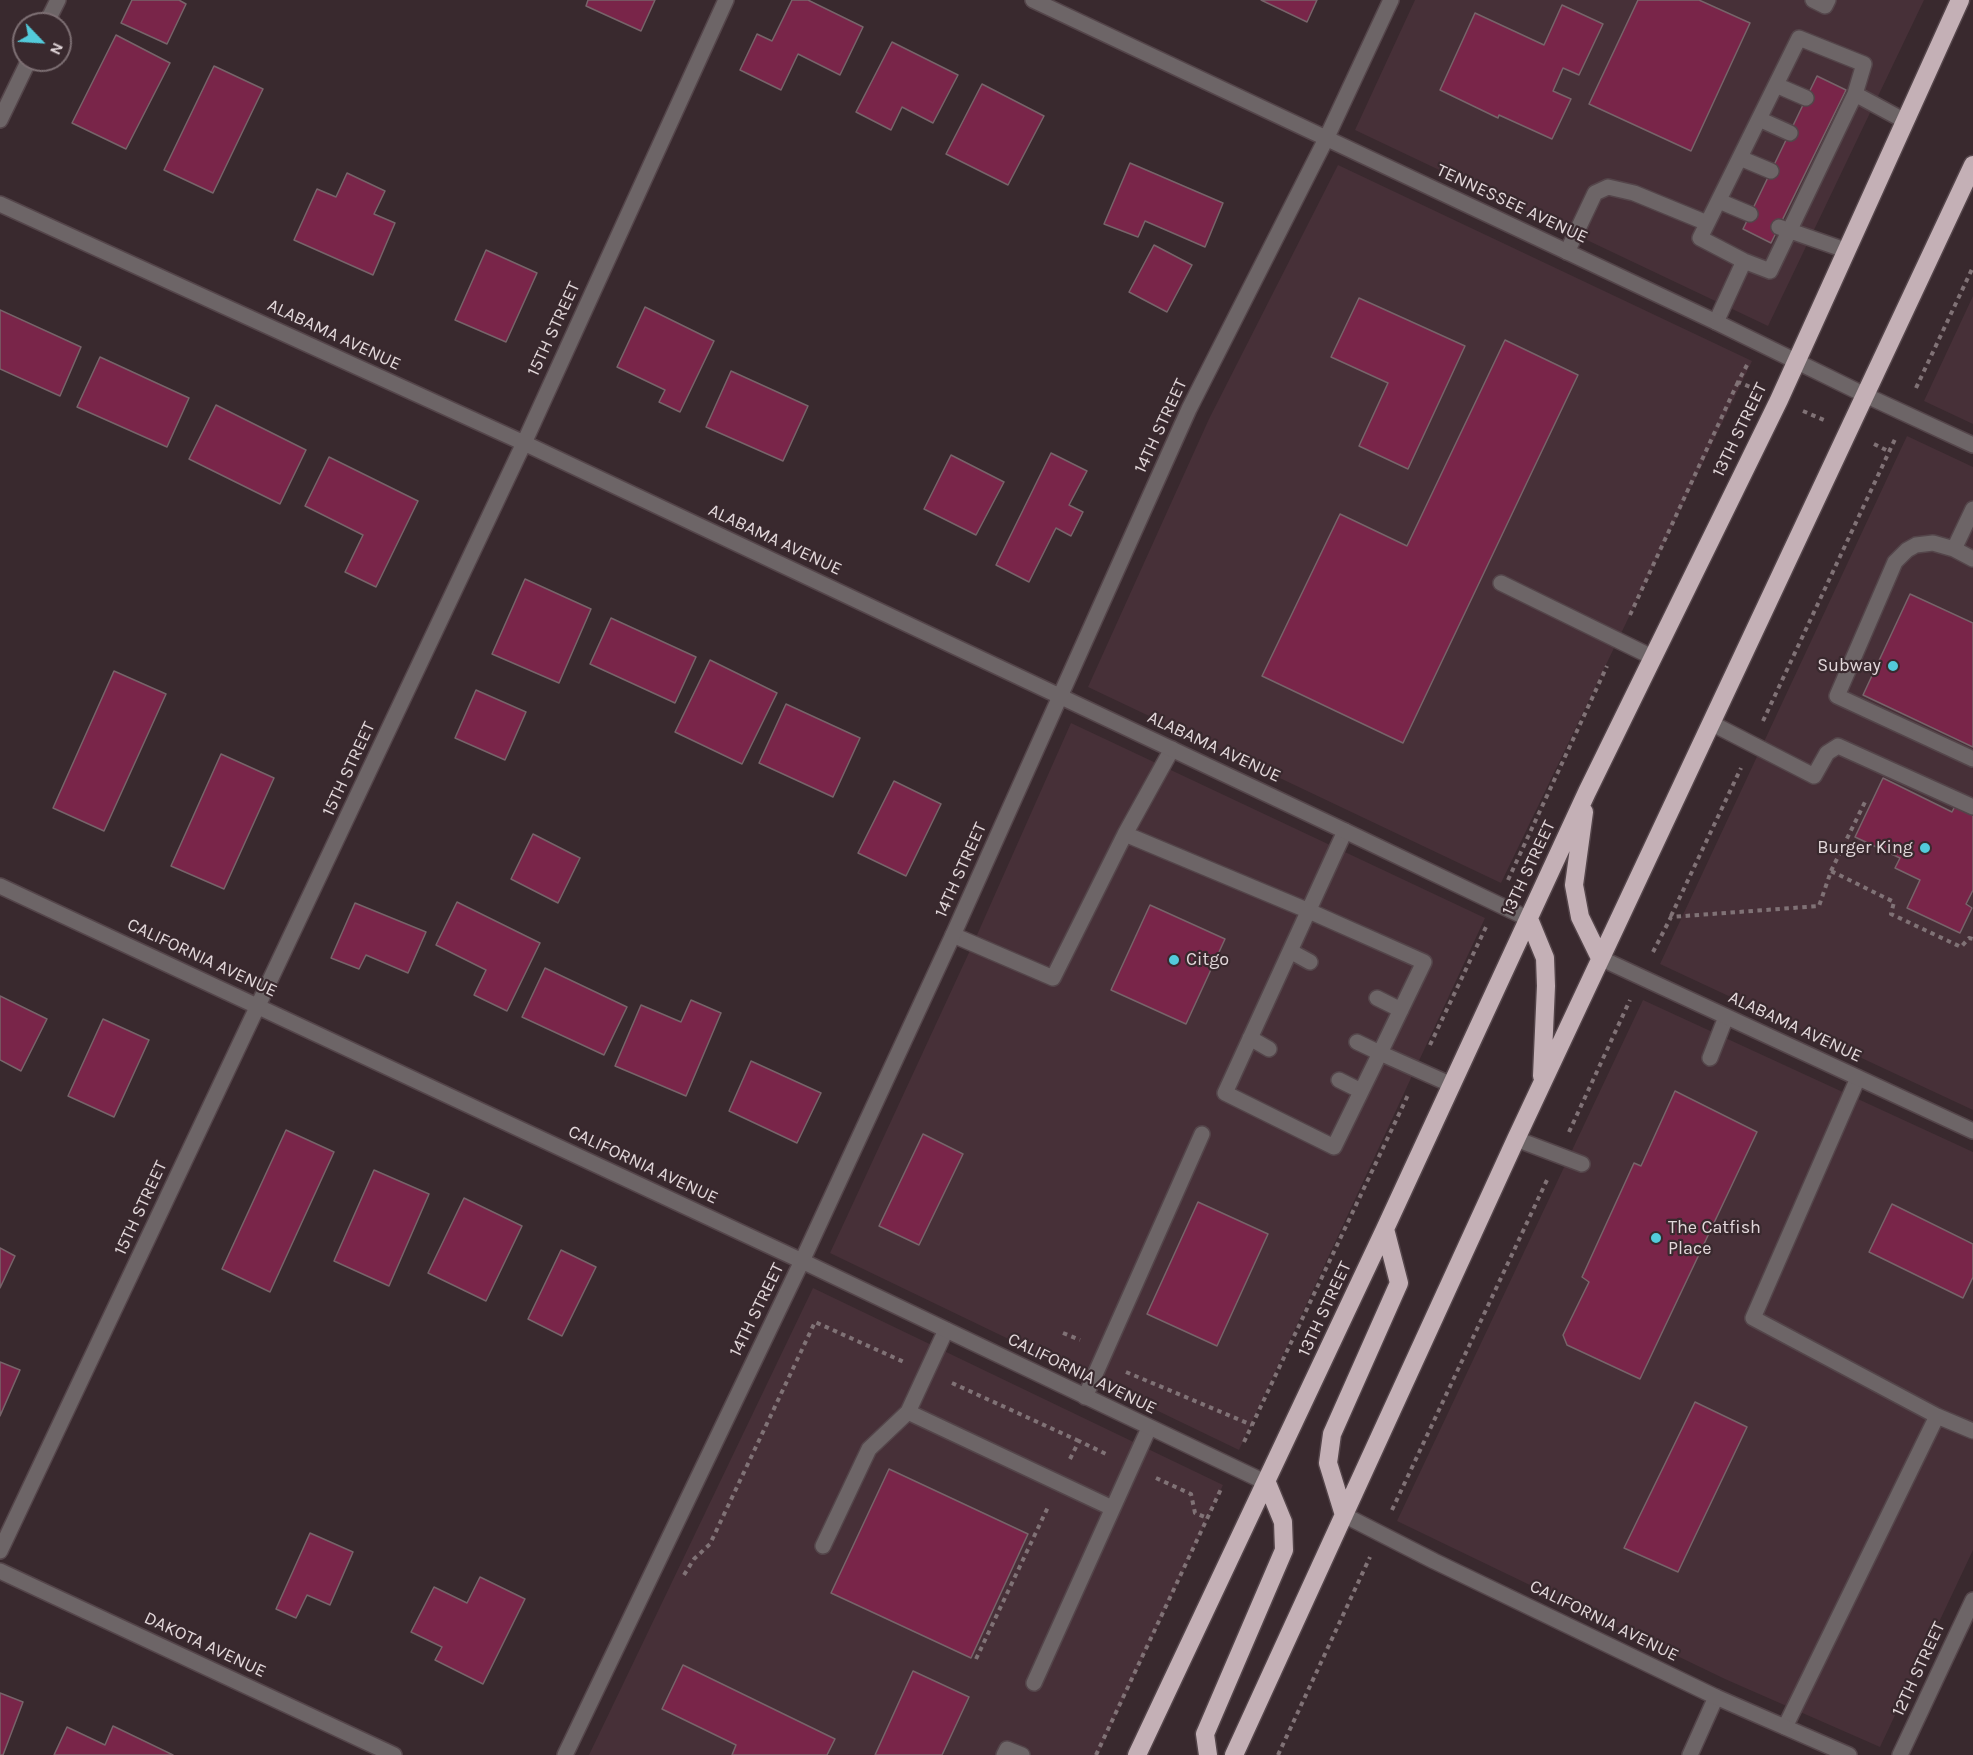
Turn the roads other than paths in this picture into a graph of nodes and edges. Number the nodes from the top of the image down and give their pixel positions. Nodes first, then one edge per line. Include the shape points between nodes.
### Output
1 (726, 0) edge
2 (1034, 0) edge
3 (1391, 0) edge
4 (1960, 0) edge
5 (23, 72) edge
6 (1776, 86) junction
7 (1855, 94) junction
8 (1806, 99) dead end
9 (1759, 119) junction
10 (0, 120) edge
11 (1905, 121) junction
12 (1790, 133) dead end
13 (1326, 139) junction
14 (1740, 158) junction
15 (1973, 165) edge
16 (1771, 171) dead end
17 (1719, 201) junction
18 (0, 204) edge
19 (1750, 214) dead end
20 (1707, 223) junction
21 (1784, 229) junction
22 (1845, 250) junction
23 (1567, 252) junction
24 (1744, 261) junction
25 (1716, 322) junction
26 (1796, 361) junction
27 (1865, 395) junction
28 (524, 443) junction
29 (1973, 445) edge
30 (1973, 509) edge
31 (1954, 549) junction
32 (1973, 559) edge
33 (1501, 584) dead end
34 (1652, 657) junction
35 (1060, 696) junction
36 (1711, 723) junction
37 (1172, 749) junction
38 (1973, 759) edge
39 (1587, 792) junction
40 (1973, 807) edge
41 (1345, 831) junction
42 (1125, 834) junction
43 (0, 886) edge
44 (1309, 911) junction
45 (1529, 919) junction
46 (953, 935) junction
47 (1290, 951) junction
48 (1600, 958) junction
49 (1310, 962) dead end
50 (1377, 998) dead end
51 (259, 1006) junction
52 (1401, 1010) junction
53 (1726, 1017) junction
54 (1250, 1038) junction
55 (1357, 1042) dead end
56 (1269, 1049) dead end
57 (1380, 1053) junction
58 (1710, 1058) dead end
59 (1858, 1078) junction
60 (1339, 1080) dead end
61 (1542, 1084) junction
62 (1452, 1085) junction
63 (1361, 1091) junction
64 (1973, 1131) edge
65 (1202, 1134) dead end
66 (1516, 1139) junction
67 (1582, 1164) dead end
68 (1385, 1230) junction
69 (802, 1261) junction
70 (946, 1330) junction
71 (1085, 1397) junction
72 (908, 1412) junction
73 (1937, 1416) junction
74 (1149, 1428) junction
75 (1973, 1431) edge
76 (1267, 1483) junction
77 (1112, 1508) junction
78 (1344, 1515) junction
79 (822, 1546) dead end
80 (0, 1551) edge
81 (0, 1571) edge
82 (1973, 1600) edge
83 (1034, 1683) dead end
84 (1716, 1697) junction
85 (1785, 1727) junction
86 (394, 1755) edge
87 (565, 1755) edge
88 (1004, 1755) edge
89 (1022, 1755) edge
90 (1137, 1755) edge
91 (1208, 1755) edge
92 (1234, 1755) edge
93 (1690, 1755) edge
94 (1849, 1755) edge
95 (1900, 1755) edge

1 - 28 street, 15TH STREET
2 - 13 street, TENNESSEE AVENUE
3 - 13 street, 14TH STREET
4 - 11 highway, 13TH STREET
5 - 10 street
6 - 7 street via 1799,38 1864,64
6 - 8 street
6 - 9 street
7 - 11 street
7 - 21 street via 1841,112
9 - 12 street
9 - 14 street
11 - 22 highway, 13TH STREET
13 - 23 street, TENNESSEE AVENUE
13 - 35 street, 14TH STREET via 1189,410
14 - 16 street
14 - 17 street
15 - 27 highway
17 - 19 street
17 - 20 street
18 - 28 street, ALABAMA AVENUE
20 - 23 street via 1634,193 1608,187 1595,193
20 - 24 street via 1700,238
21 - 22 street
21 - 24 street via 1770,271
22 - 26 highway, 13TH STREET
23 - 25 street, TENNESSEE AVENUE
24 - 25 street
25 - 26 street, TENNESSEE AVENUE
26 - 27 street, TENNESSEE AVENUE
26 - 34 highway, 13TH STREET
27 - 29 street, TENNESSEE AVENUE
27 - 36 highway
28 - 35 street, ALABAMA AVENUE
28 - 51 street, 15TH STREET
30 - 31 street
31 - 32 street
31 - 38 street via 1933,543 1916,545 1895,562 1838,696
33 - 34 street
34 - 39 highway, 13TH STREET
35 - 37 street, ALABAMA AVENUE
35 - 46 street, 14TH STREET
36 - 40 street via 1814,776 1827,753 1838,746
36 - 48 highway
37 - 41 street, ALABAMA AVENUE
37 - 42 street
39 - 45 highway, 13TH STREET
39 - 48 highway via 1574,885 1580,917
41 - 44 street
41 - 45 street, ALABAMA AVENUE
42 - 44 street
42 - 46 street via 1053,978
43 - 51 street, CALIFORNIA AVENUE
44 - 47 street
44 - 52 street via 1424,962
45 - 61 highway via 1545,958
45 - 62 highway, 13TH STREET
46 - 69 street, 14TH STREET
47 - 49 street
47 - 54 street
48 - 53 street, ALABAMA AVENUE
48 - 61 highway
50 - 52 street
51 - 69 street, CALIFORNIA AVENUE
51 - 80 street, 15TH STREET
52 - 57 street
53 - 58 street
53 - 59 street, ALABAMA AVENUE
54 - 56 street
54 - 63 street via 1224,1093 1334,1146
55 - 57 street
57 - 62 street
57 - 63 street
59 - 64 street, ALABAMA AVENUE
59 - 73 street via 1753,1318
60 - 63 street
61 - 66 highway
62 - 68 highway, 13TH STREET
65 - 71 street
66 - 67 street
66 - 78 highway
68 - 76 highway, 13TH STREET
68 - 78 highway via 1399,1282 1332,1434 1328,1463
69 - 70 street, CALIFORNIA AVENUE
69 - 87 street, 14TH STREET
70 - 71 street, CALIFORNIA AVENUE
70 - 72 street
71 - 74 street, CALIFORNIA AVENUE
72 - 77 street
72 - 79 street via 869,1449
73 - 75 street
73 - 85 street
74 - 76 street, CALIFORNIA AVENUE
74 - 77 street
76 - 90 highway, 13TH STREET
76 - 91 highway via 1283,1522 1284,1550 1205,1734
77 - 83 street
78 - 84 street, CALIFORNIA AVENUE
78 - 92 highway
81 - 86 street, DAKOTA AVENUE
82 - 95 street, 12TH STREET
84 - 85 street, CALIFORNIA AVENUE
84 - 93 street
85 - 94 street, CALIFORNIA AVENUE
88 - 89 street via 1007,1749

